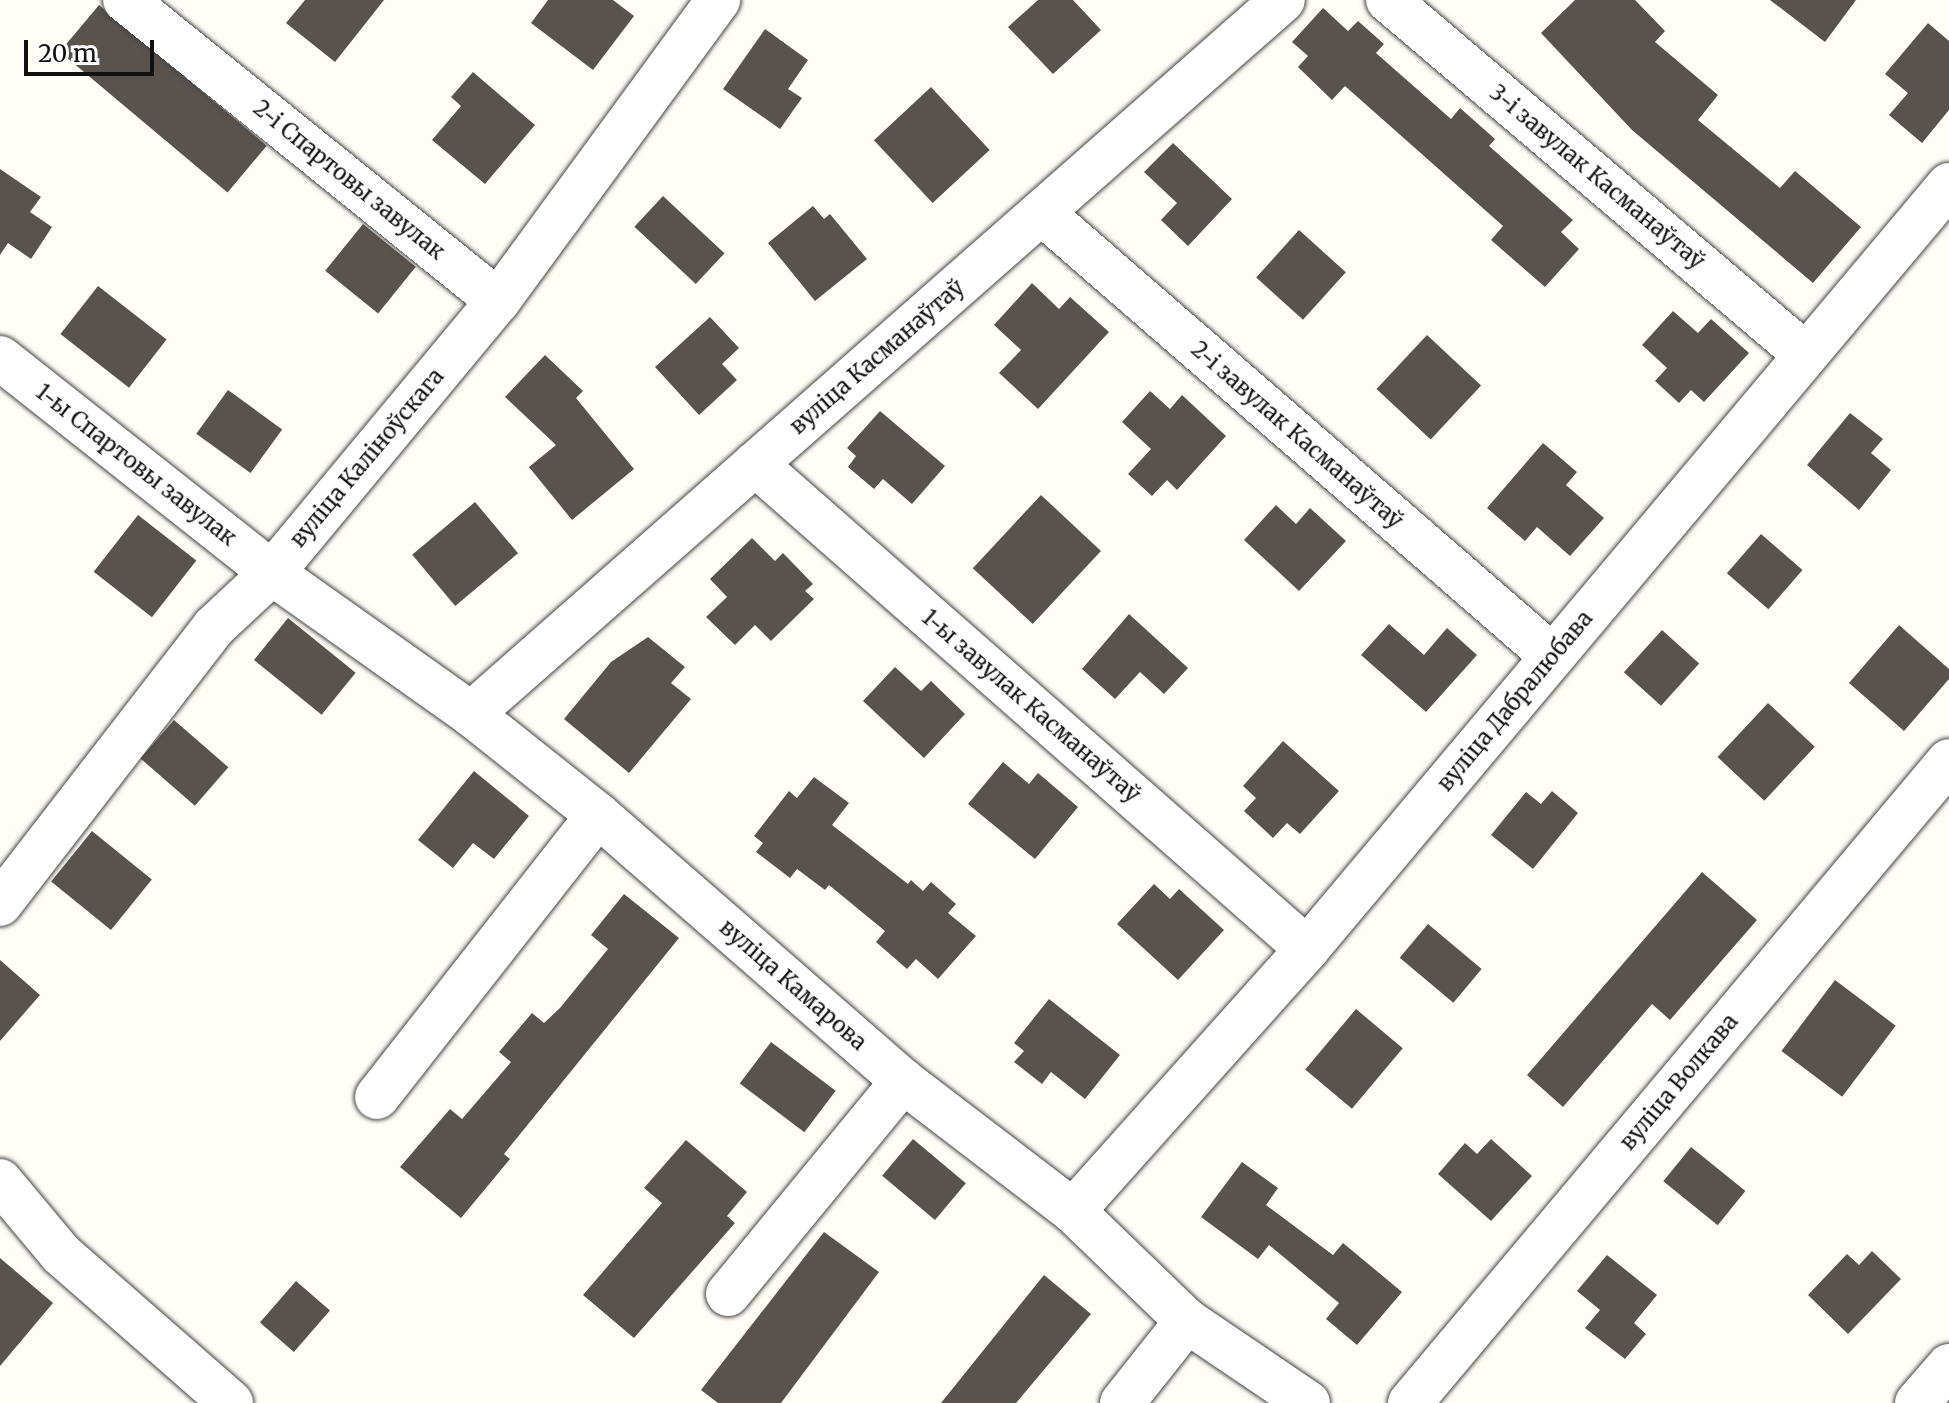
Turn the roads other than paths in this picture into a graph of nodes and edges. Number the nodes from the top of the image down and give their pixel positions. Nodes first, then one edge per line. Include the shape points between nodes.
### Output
1 (125, 0) edge
2 (1283, 0) edge
3 (1388, 0) edge
4 (713, 2) edge
5 (1949, 185) edge
6 (1042, 213) junction
7 (498, 301) junction
8 (1806, 355) junction
9 (0, 358) edge
10 (755, 464) junction
11 (272, 573) junction
12 (1552, 656) junction
13 (471, 714) junction
14 (1949, 761) edge
15 (598, 815) junction
16 (0, 904) edge
17 (1307, 949) junction
18 (903, 1081) junction
19 (377, 1097) dead end
20 (0, 1181) edge
21 (1073, 1211) junction
22 (728, 1294) dead end
23 (1187, 1321) junction
24 (1949, 1366) edge
25 (231, 1403) edge
26 (1122, 1403) edge
27 (1308, 1403) edge
28 (1410, 1403) edge
29 (1917, 1403) edge

1 - 7 street, 2-і Спартовы завулак
2 - 6 street, вуліца Касманаўтаў
3 - 8 street, 3-і завулак Касманаўтаў
4 - 7 street, вуліца Каліноўскага
5 - 8 street, вуліца Дабралюбава
6 - 10 street, вуліца Касманаўтаў
6 - 12 street, 2-і завулак Касманаўтаў
7 - 11 street, вуліца Каліноўскага
8 - 12 street, вуліца Дабралюбава
9 - 11 street, 1-ы Спартовы завулак
10 - 13 street, вуліца Касманаўтаў
10 - 17 street, 1-ы завулак Касманаўтаў
11 - 13 street, вуліца Камарова
11 - 16 street, вуліца Каліноўскага via 214,627
12 - 17 street, вуліца Дабралюбава
13 - 15 street, вуліца Камарова
14 - 28 street, вуліца Волкава
15 - 18 street, вуліца Камарова
15 - 19 street
17 - 21 street, вуліца Дабралюбава
18 - 21 street, вуліца Камарова
18 - 22 street
20 - 25 street via 61,1254
21 - 23 street, вуліца Камарова
23 - 26 street
23 - 27 street, вуліца Камарова
24 - 29 street

